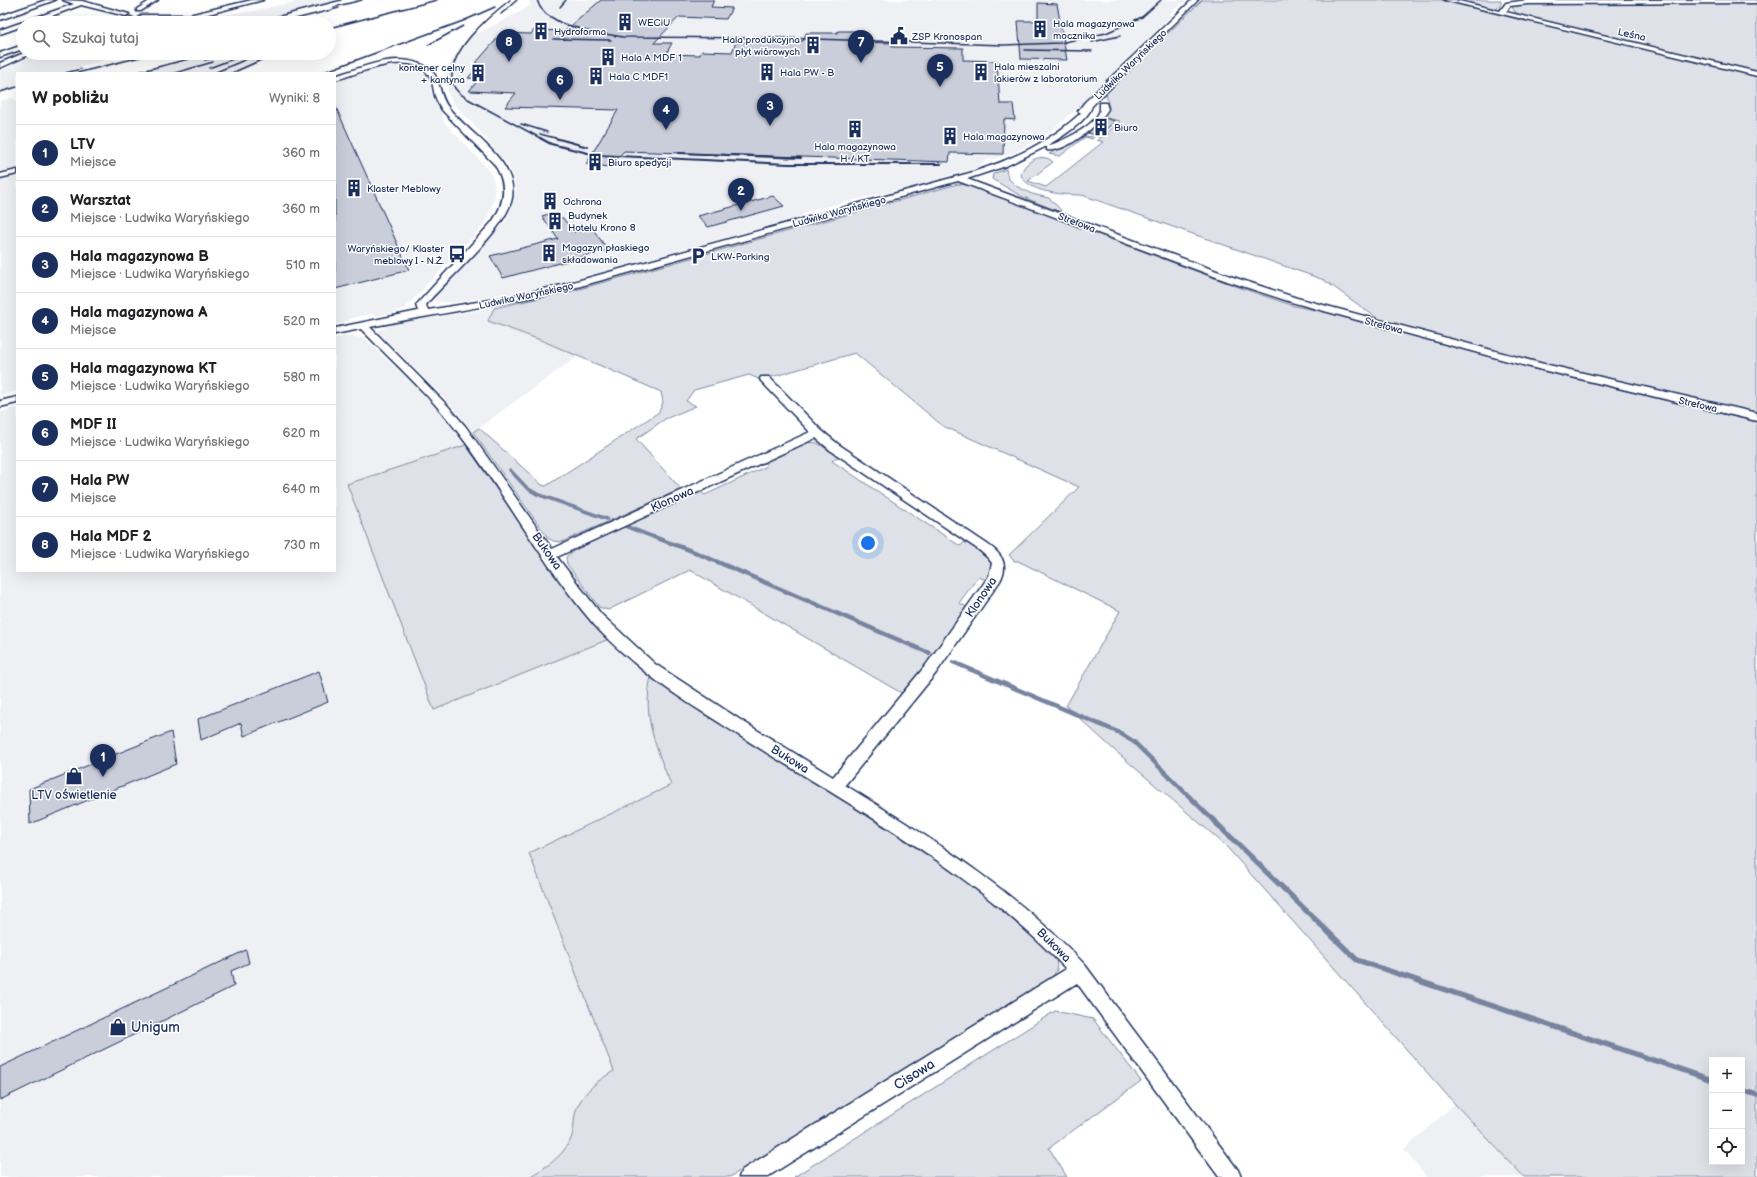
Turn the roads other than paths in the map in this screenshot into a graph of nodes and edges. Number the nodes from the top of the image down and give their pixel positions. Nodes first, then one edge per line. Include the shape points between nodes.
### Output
1 (52, 0) edge
2 (66, 0) edge
3 (260, 0) edge
4 (1195, 0) edge
5 (1447, 0) edge
6 (1757, 1) edge
7 (1507, 2) edge
8 (82, 3) junction
9 (139, 10) junction
10 (1502, 13) junction
11 (145, 14) junction
12 (128, 15) junction
13 (46, 16) edge
14 (152, 16) edge
15 (194, 16) edge
16 (0, 18) edge
17 (16, 26) edge
18 (0, 32) edge
19 (16, 50) edge
20 (0, 56) edge
21 (16, 59) edge
22 (0, 66) edge
23 (1757, 74) edge
24 (336, 78) edge
25 (1099, 95) junction
26 (1036, 151) junction
27 (16, 172) edge
28 (976, 174) junction
29 (0, 176) edge
30 (959, 178) junction
31 (1020, 200) junction
32 (424, 313) junction
33 (363, 325) junction
34 (336, 331) edge
35 (765, 379) dead end
36 (16, 400) edge
37 (0, 404) edge
38 (1757, 417) edge
39 (817, 433) junction
40 (549, 555) junction
41 (835, 786) junction
42 (1079, 971) junction
43 (749, 1177) edge
44 (1231, 1177) edge

1 - 16 street
2 - 8 street
3 - 15 street
4 - 25 street, Ludwika Waryńskiego
5 - 10 street, Leśna
6 - 7 street
7 - 10 street
8 - 12 street
8 - 13 street
9 - 11 street
9 - 11 street via 156,0
9 - 12 street
10 - 23 street, Leśna
11 - 12 street
11 - 14 street
17 - 18 street
19 - 20 street
21 - 22 street
24 - 32 street via 397,62 415,64 431,72 439,98 446,109 502,168 506,176 508,195 500,217 421,305
25 - 26 street, Ludwika Waryńskiego via 1088,104 1088,108 1067,130
25 - 26 street via 1104,108 1102,114 1080,135 1062,144
26 - 28 street, Ludwika Waryńskiego
27 - 29 street
28 - 30 street, Ludwika Waryńskiego
28 - 31 street, Strefowa
30 - 31 street, Strefowa
30 - 32 street, Ludwika Waryńskiego via 563,288 508,300
31 - 38 street, Strefowa via 1230,279 1294,300 1538,366
32 - 33 street, Ludwika Waryńskiego
33 - 34 street, Ludwika Waryńskiego
33 - 40 street, Bukowa via 462,430
35 - 39 street, Klonowa
36 - 37 street
39 - 40 street, Klonowa
39 - 41 street, Klonowa via 846,456 992,553 999,566 995,578 931,669
40 - 41 street, Bukowa via 596,618 650,668 724,718
41 - 42 street, Bukowa via 935,850 988,889 1037,927
42 - 43 street, Cisowa
42 - 44 street, Bukowa

